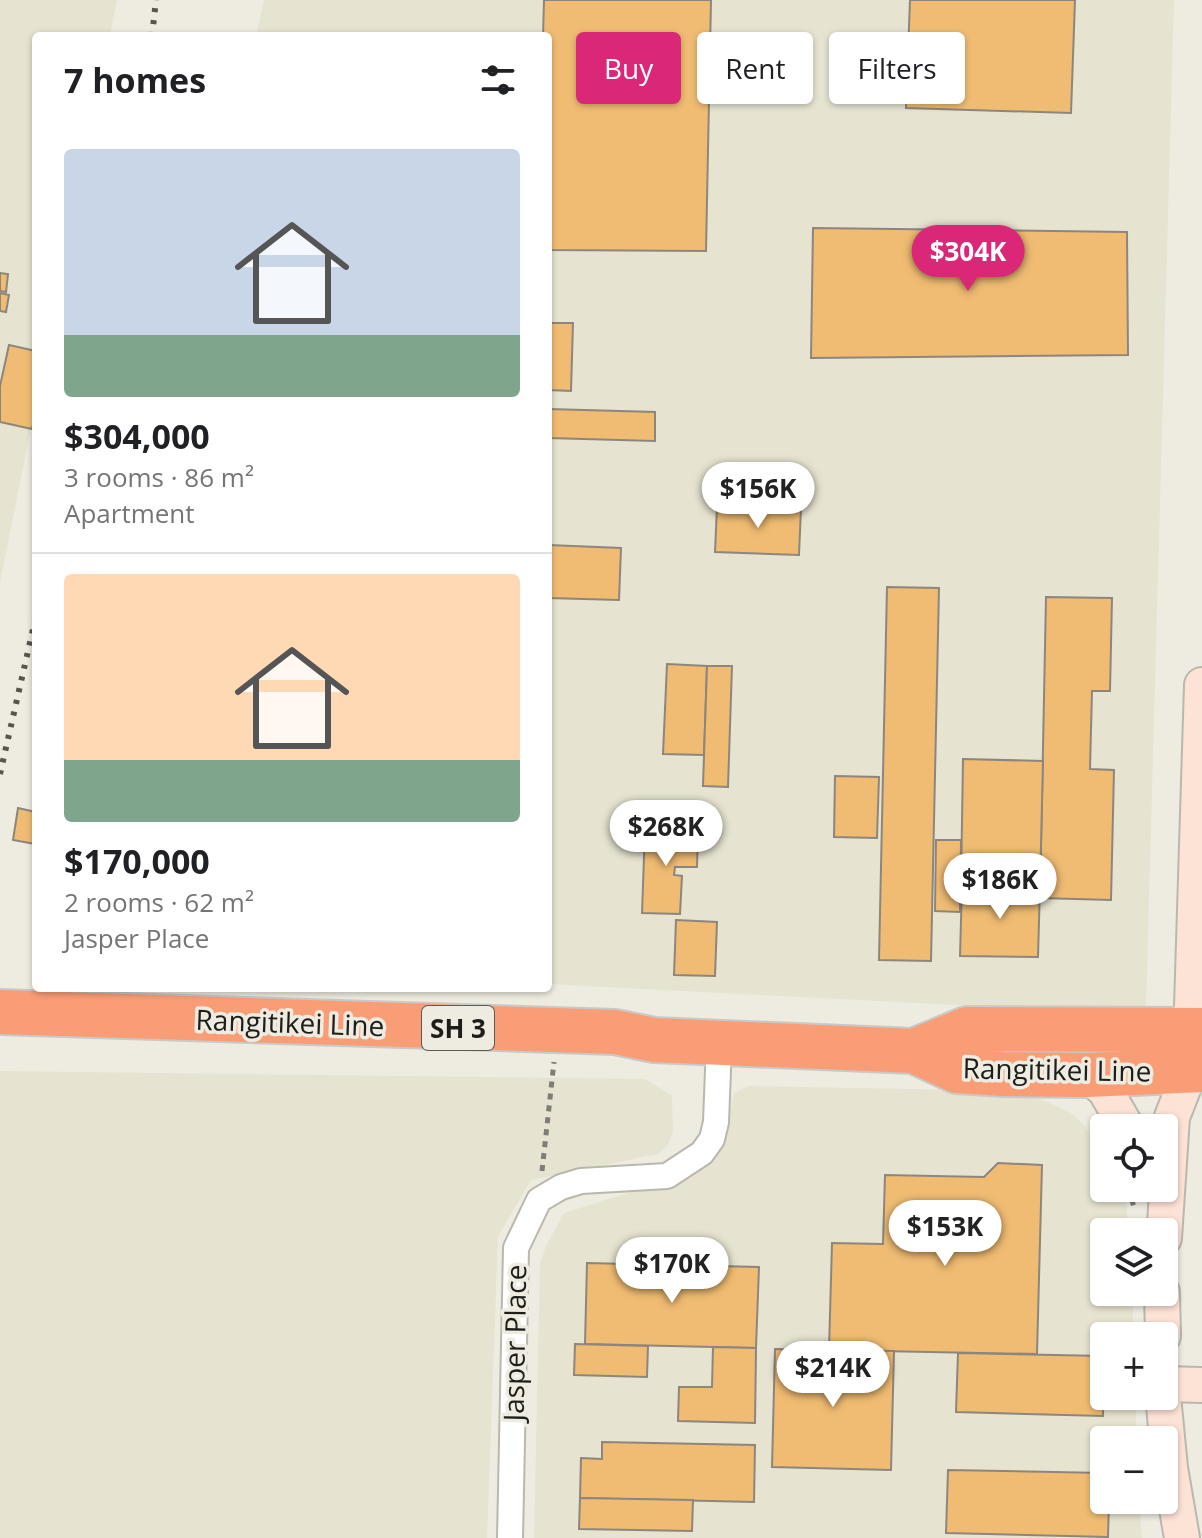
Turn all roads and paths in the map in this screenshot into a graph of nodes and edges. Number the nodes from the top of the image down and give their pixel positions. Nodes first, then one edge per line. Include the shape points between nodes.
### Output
1 (1202, 685) edge
2 (0, 1012) edge
3 (557, 1032) junction
4 (719, 1044) junction
5 (914, 1051) junction
6 (1197, 1061) edge
7 (1087, 1075) junction
8 (1119, 1114) edge
9 (539, 1200) junction
10 (1165, 1218) edge
11 (1178, 1384) edge
12 (1202, 1385) edge
13 (1164, 1410) edge
14 (510, 1538) edge
15 (1182, 1538) edge

1 - 6 main road
2 - 3 highway, Rangitikei Line / SH 3
3 - 4 highway, Rangitikei Line / SH 3 via 615,1032
3 - 9 path
4 - 5 highway, Rangitikei Line / SH 3
4 - 9 street via 716,1122 702,1153 667,1176 581,1181
5 - 6 highway, Rangitikei Line / SH 3 via 967,1029
5 - 7 highway, Rangitikei Line / SH 3 via 957,1071
6 - 7 highway, Rangitikei Line / SH 3
6 - 10 main road via 1175,1101
7 - 8 main road via 1105,1090
9 - 14 street, Jasper Place via 516,1248
11 - 12 main road
13 - 15 main road

